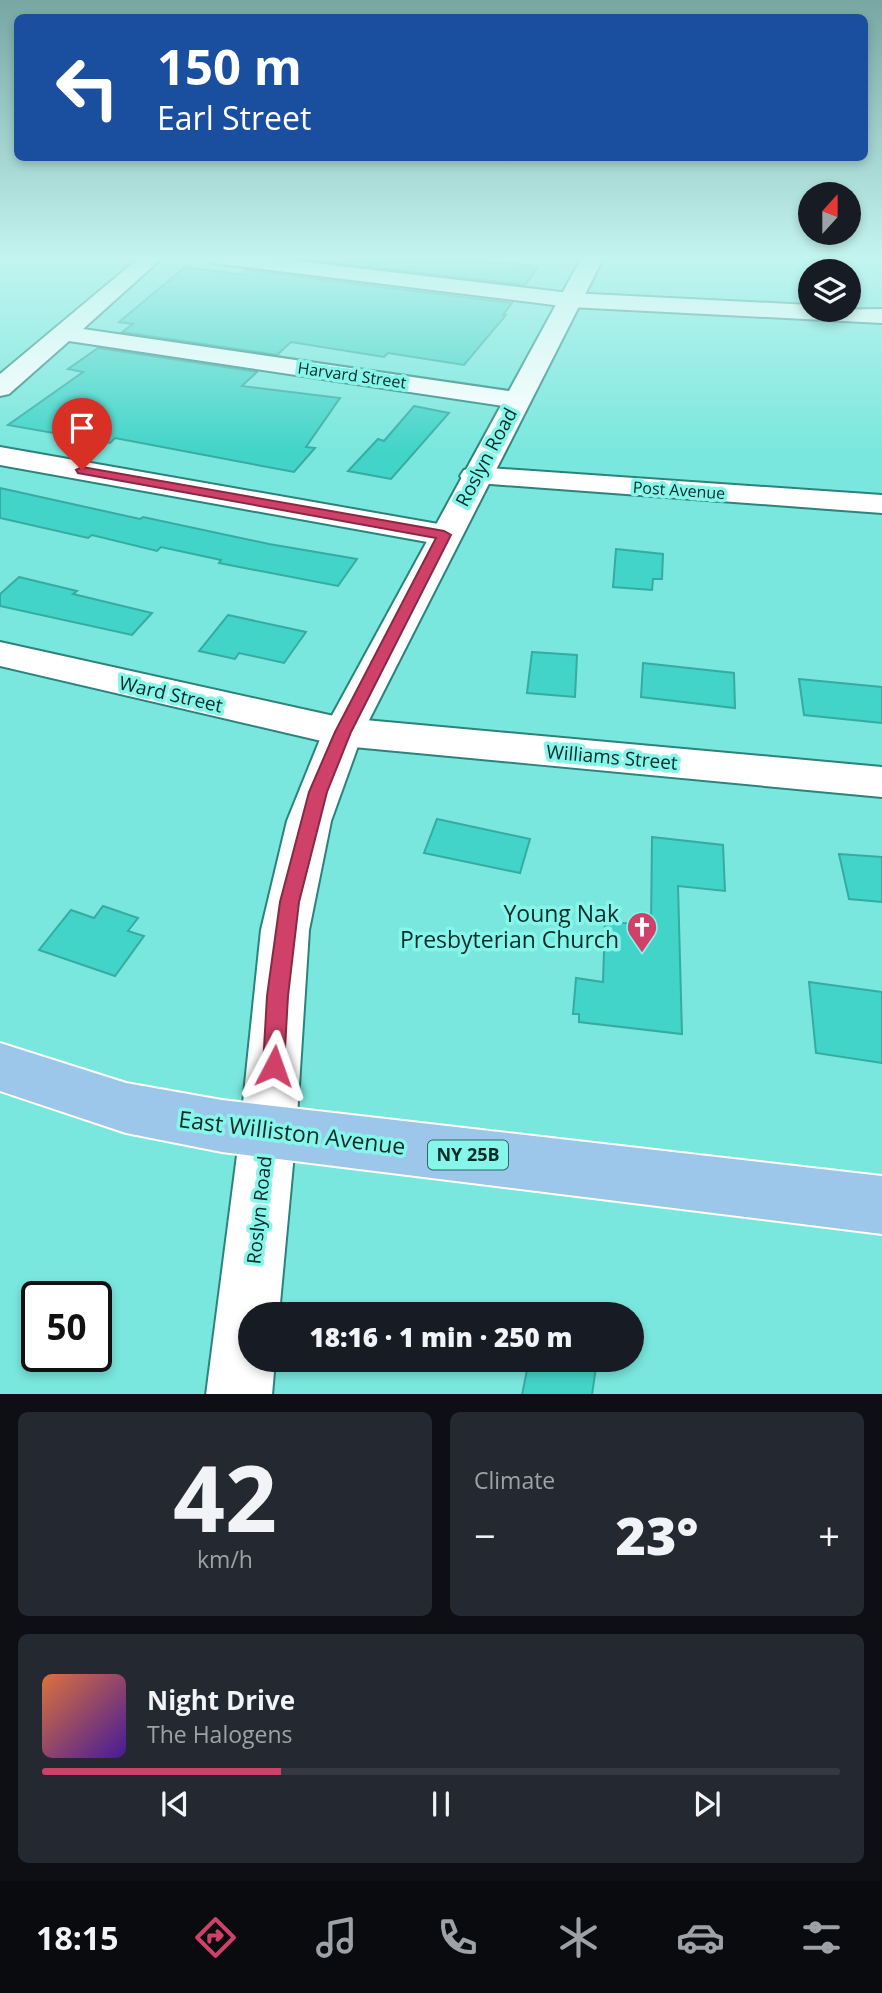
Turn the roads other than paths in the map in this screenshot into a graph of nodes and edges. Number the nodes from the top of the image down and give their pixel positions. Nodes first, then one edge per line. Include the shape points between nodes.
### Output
1 (77, 322) edge
2 (558, 322) edge
3 (64, 333) junction
4 (0, 388) edge
5 (516, 400) junction
6 (0, 456) edge
7 (475, 476) junction
8 (882, 504) edge
9 (444, 535) junction
10 (0, 654) edge
11 (343, 732) junction
12 (882, 782) edge
13 (0, 1067) edge
14 (268, 1132) junction
15 (882, 1205) edge
16 (239, 1394) edge

1 - 3 street
2 - 5 street, Roslyn Road
3 - 4 street
3 - 5 street, Harvard Street
5 - 7 street, Roslyn Road
6 - 9 street
7 - 8 street, Post Avenue
7 - 9 street, Roslyn Road
9 - 11 street, Roslyn Road
10 - 11 street, Ward Street
11 - 12 street, Williams Street
11 - 14 street, Roslyn Road via 312,811 289,902
13 - 14 main road, East Williston Avenue / NY 25B via 126,1108
14 - 15 main road, East Williston Avenue / NY 25B
14 - 16 street, Roslyn Road

